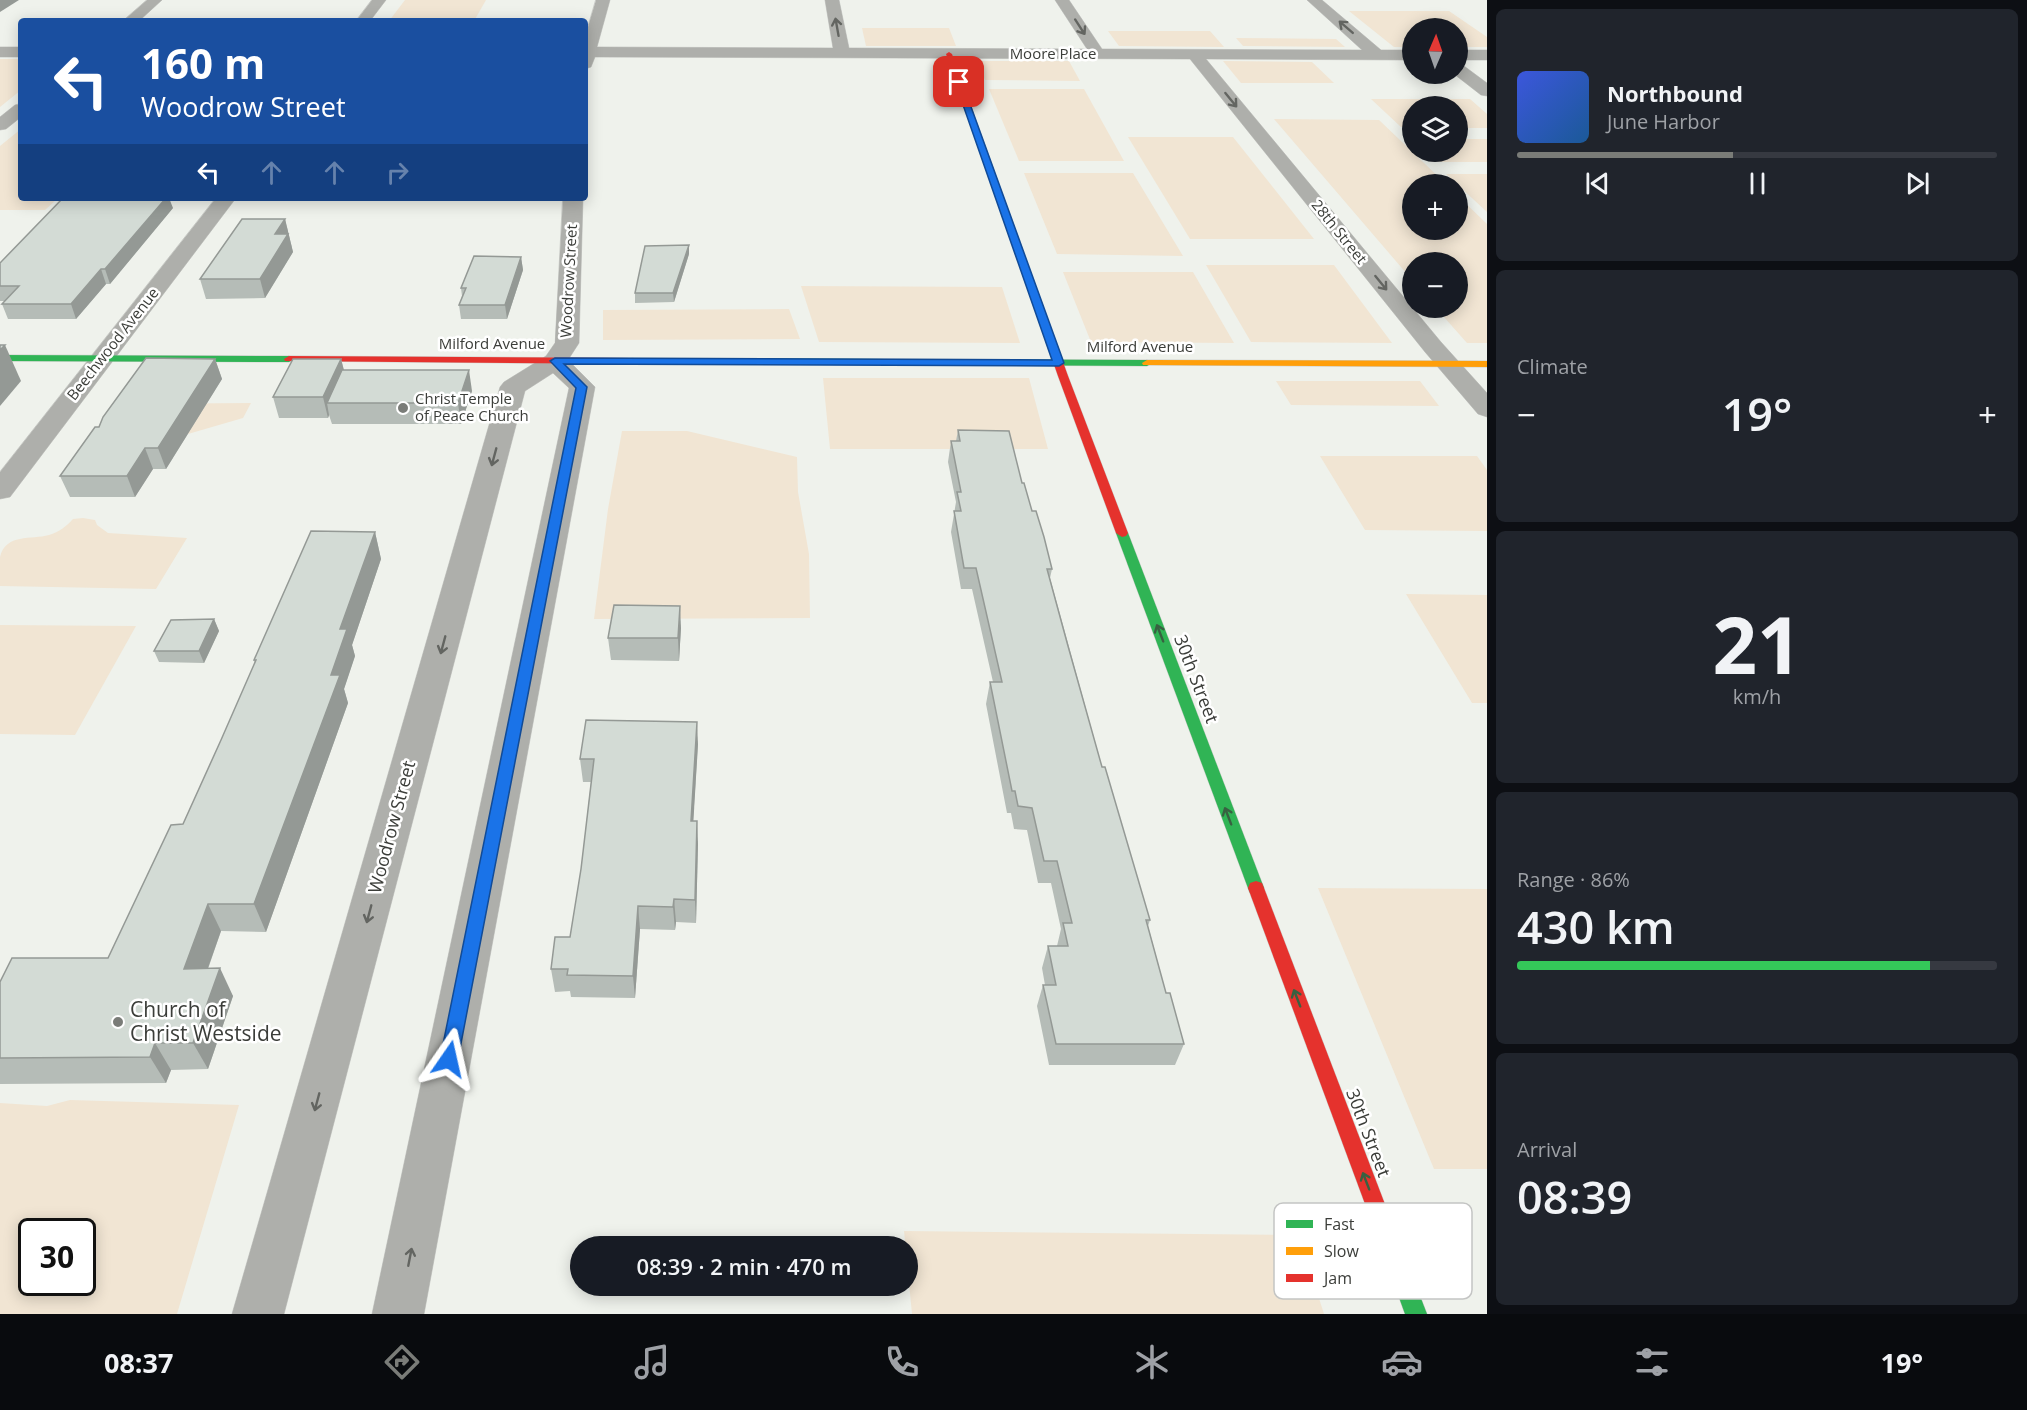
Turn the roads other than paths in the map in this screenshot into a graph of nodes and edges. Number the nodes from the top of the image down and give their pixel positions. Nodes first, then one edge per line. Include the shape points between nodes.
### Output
1 (155, 0) edge
2 (378, 0) edge
3 (603, 0) edge
4 (832, 0) edge
5 (1062, 0) edge
6 (1314, 0) edge
7 (134, 18) edge
8 (365, 18) edge
9 (588, 49) edge
10 (0, 52) edge
11 (18, 52) edge
12 (842, 53) junction
13 (949, 54) junction
14 (1098, 54) junction
15 (1194, 54) junction
16 (1377, 55) junction
17 (1402, 55) edge
18 (1468, 55) edge
19 (1487, 55) edge
20 (588, 56) edge
21 (1468, 77) edge
22 (1487, 91) edge
23 (18, 111) edge
24 (0, 126) edge
25 (224, 201) edge
26 (573, 201) edge
27 (0, 358) edge
28 (102, 358) junction
29 (555, 361) junction
30 (1059, 363) junction
31 (1448, 364) junction
32 (1487, 364) edge
33 (1487, 409) edge
34 (0, 491) edge
35 (1374, 1203) edge
36 (1410, 1299) edge
37 (258, 1314) edge
38 (398, 1314) edge
39 (1416, 1314) edge

1 - 7 street
2 - 8 street
3 - 9 street
12 -> 4 street
5 -> 14 street
16 -> 6 street
10 - 11 street
12 - 13 street, Moore Place
12 - 20 street, Moore Place
13 - 14 street, Moore Place
13 - 30 street, 30th Street
14 - 15 street, Moore Place
15 - 16 street, Moore Place
15 -> 31 street, 28th Street
16 - 17 street, Moore Place
18 - 19 street
21 - 22 street
23 - 24 street
25 - 28 street, Beechwood Avenue
26 - 29 street, Woodrow Street via 567,343
27 - 28 street, Milford Avenue
28 - 29 street, Milford Avenue
28 - 34 street, Beechwood Avenue
29 - 30 street, Milford Avenue
29 -> 37 street, Woodrow Street via 513,387
38 -> 29 street, Woodrow Street via 582,387
30 - 31 street, Milford Avenue
35 -> 30 street, 30th Street
31 - 32 street, Milford Avenue
31 - 33 street, 28th Street
39 -> 36 street, 30th Street

